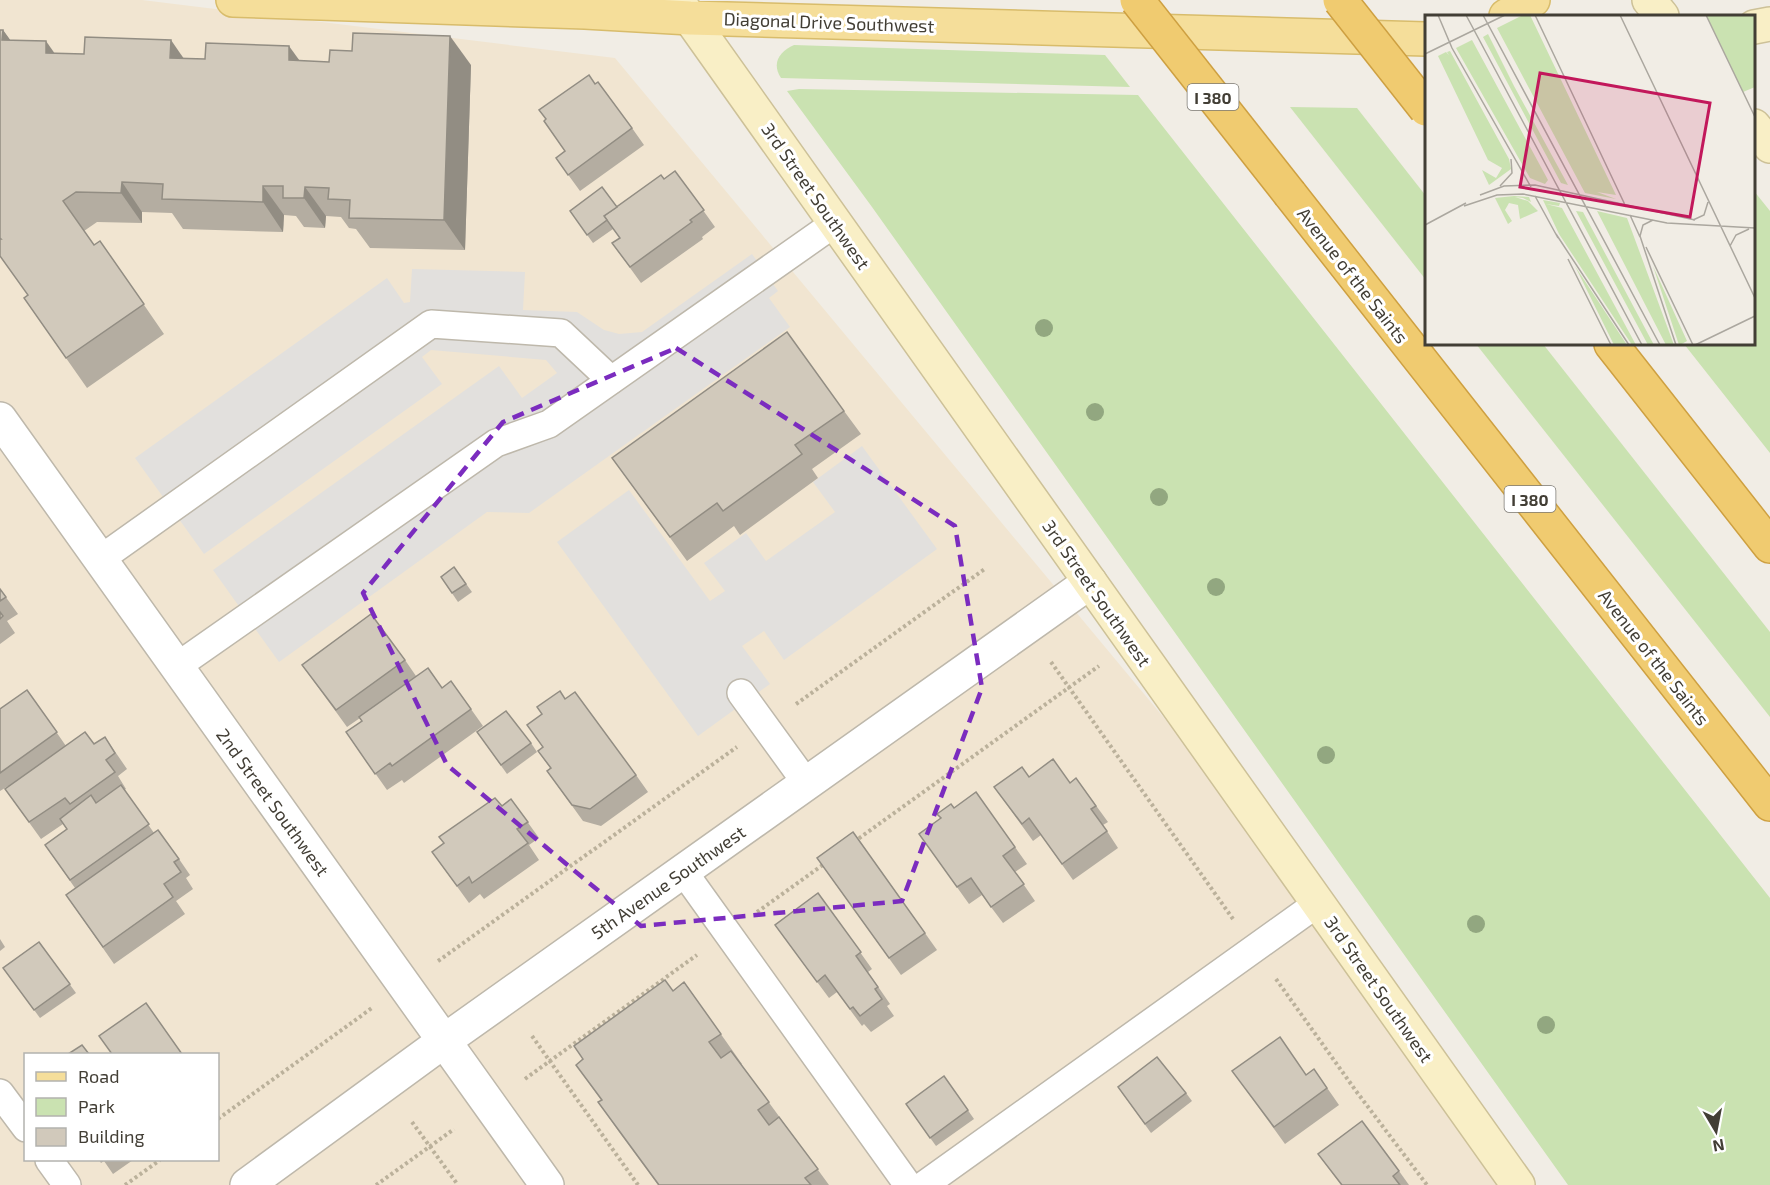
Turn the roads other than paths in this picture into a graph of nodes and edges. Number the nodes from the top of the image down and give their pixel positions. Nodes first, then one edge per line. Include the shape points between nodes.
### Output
1 (233, 0) edge
2 (720, 0) edge
3 (1137, 0) edge
4 (1340, 0) edge
5 (1533, 0) edge
6 (1650, 0) edge
7 (684, 9) edge
8 (1508, 15) edge
9 (1661, 15) edge
10 (1770, 24) edge
11 (1755, 27) edge
12 (1425, 39) edge
13 (1425, 108) edge
14 (1755, 127) edge
15 (1770, 146) edge
16 (835, 223) junction
17 (1612, 345) edge
18 (611, 380) junction
19 (0, 420) edge
20 (1770, 546) edge
21 (99, 560) junction
22 (1090, 582) junction
23 (176, 667) junction
24 (741, 693) dead end
25 (807, 783) junction
26 (1770, 804) edge
27 (683, 871) junction
28 (1318, 903) junction
29 (444, 1041) junction
30 (0, 1093) edge
31 (24, 1125) edge
32 (50, 1161) edge
33 (67, 1185) edge
34 (247, 1185) edge
35 (547, 1185) edge
36 (908, 1185) edge
37 (924, 1185) edge
38 (1518, 1185) edge

1 - 7 main road, Diagonal Drive Southwest via 585,12
2 - 7 main road
3 - 26 highway, Avenue of the Saints / I 380, bridge
4 - 13 highway, bridge
5 - 8 main road
6 - 9 main road
7 - 12 main road, Diagonal Drive Southwest
7 - 16 main road, 3rd Street Southwest
10 - 11 main road
14 - 15 main road
16 - 18 lane
16 - 22 main road, 3rd Street Southwest
17 - 20 highway
18 - 21 lane via 561,333 431,324
18 - 23 lane via 549,423 496,443
19 - 21 street, 2nd Street Southwest
21 - 23 street, 2nd Street Southwest
22 - 25 street, 5th Avenue Southwest
22 - 28 main road, 3rd Street Southwest
23 - 29 street, 2nd Street Southwest
24 - 25 lane
25 - 27 street, 5th Avenue Southwest
27 - 29 street, 5th Avenue Southwest
27 - 36 lane
28 - 37 lane
28 - 38 main road, 3rd Street Southwest
29 - 34 street, 5th Avenue Southwest
29 - 35 street, 2nd Street Southwest
30 - 31 lane
32 - 33 lane

